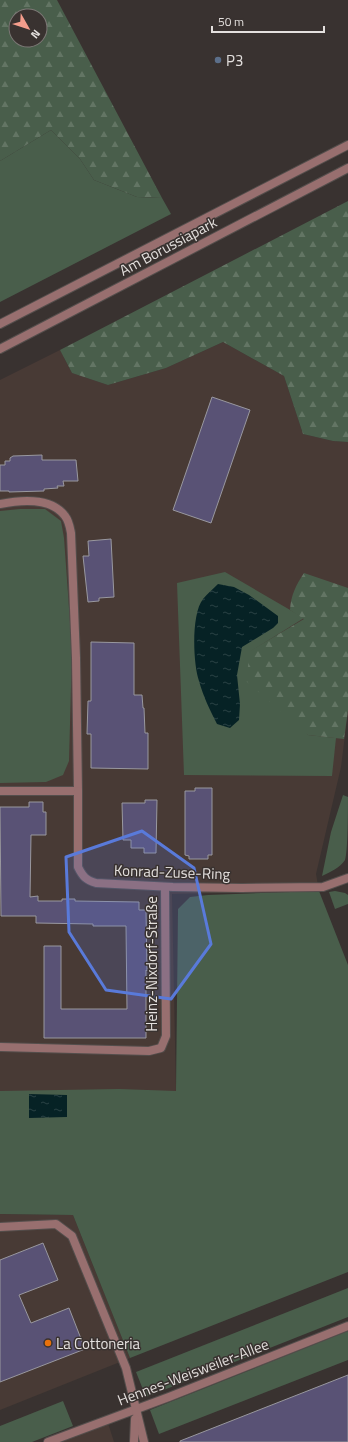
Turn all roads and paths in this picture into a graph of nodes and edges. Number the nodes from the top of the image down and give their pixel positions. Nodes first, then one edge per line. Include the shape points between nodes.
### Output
1 (348, 145) edge
2 (348, 168) edge
3 (0, 324) edge
4 (0, 349) edge
5 (0, 504) edge
6 (78, 790) junction
7 (0, 791) edge
8 (348, 878) edge
9 (165, 887) junction
10 (0, 1048) edge
11 (0, 1227) edge
12 (348, 1326) edge
13 (136, 1410) junction
14 (48, 1442) edge
15 (134, 1442) edge
16 (144, 1442) edge

1 - 3 street, Am Borussiapark
2 - 4 street, Am Borussiapark
5 - 6 street, Konrad-Zuse-Ring via 14,501 43,502 62,512 69,525 76,658
6 - 7 street
6 - 9 street, Konrad-Zuse-Ring via 78,867 83,877 96,883
8 - 9 street, Konrad-Zuse-Ring via 323,887
9 - 10 street, Heinz-Nixdorf-Straße via 166,1036 161,1048 149,1051
11 - 13 street via 56,1224 72,1236 126,1368
12 - 13 street, Hennes-Weisweiler-Allee
13 - 14 street, Hennes-Weisweiler-Allee
13 - 15 street
13 - 16 street

